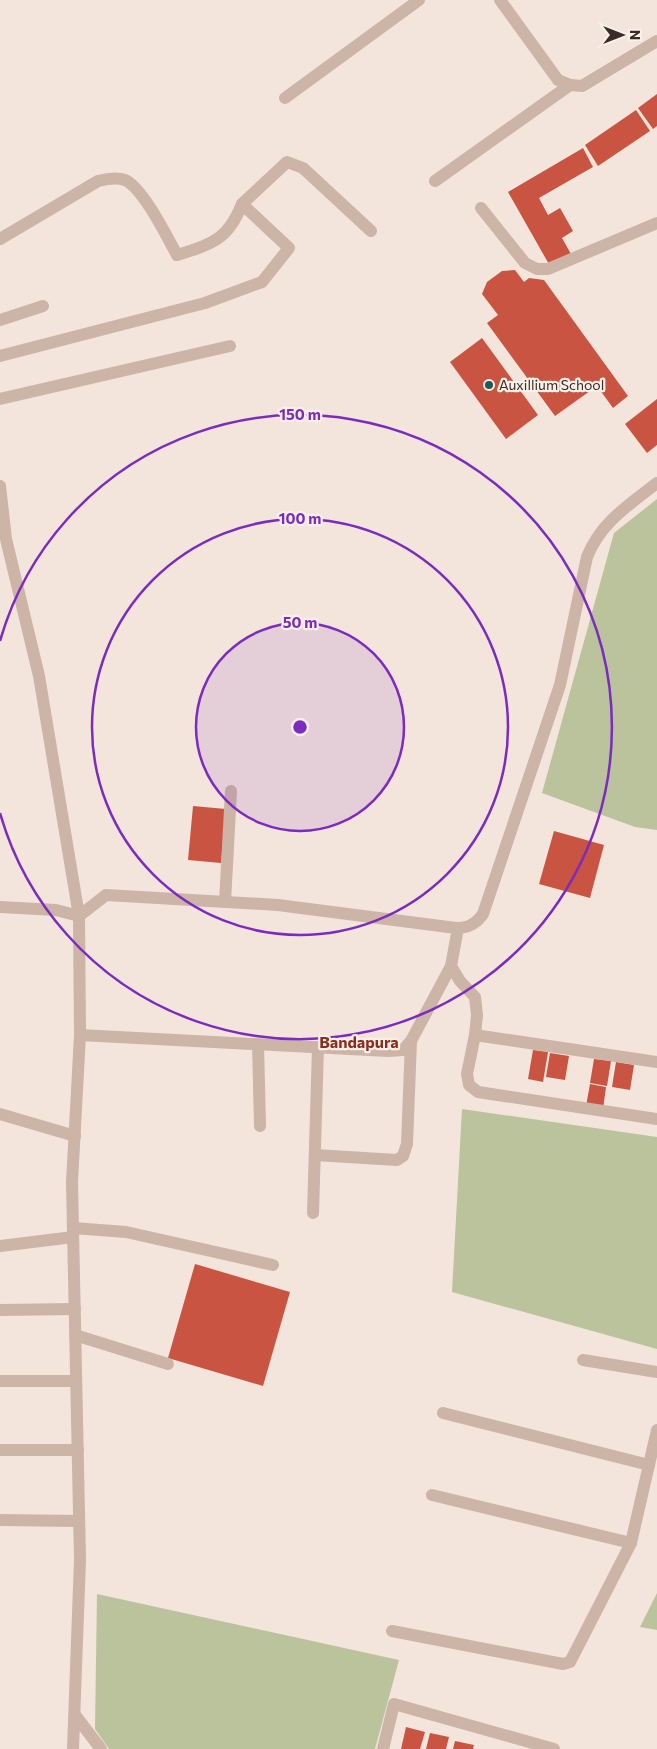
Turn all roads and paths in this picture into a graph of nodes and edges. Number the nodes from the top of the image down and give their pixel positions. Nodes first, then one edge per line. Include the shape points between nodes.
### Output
1 (419, 0) edge
2 (500, 0) edge
3 (657, 41) edge
4 (570, 85) junction
5 (285, 98) dead end
6 (435, 181) dead end
7 (242, 204) junction
8 (481, 208) dead end
9 (657, 223) edge
10 (371, 231) dead end
11 (0, 239) edge
12 (43, 306) dead end
13 (0, 320) edge
14 (230, 346) dead end
15 (0, 356) edge
16 (0, 399) edge
17 (657, 483) edge
18 (0, 486) edge
19 (231, 791) dead end
20 (225, 902) junction
21 (0, 907) edge
22 (79, 916) junction
23 (458, 928) junction
24 (451, 966) junction
25 (80, 1035) junction
26 (475, 1035) junction
27 (411, 1041) junction
28 (258, 1044) junction
29 (318, 1047) junction
30 (657, 1062) edge
31 (0, 1114) edge
32 (657, 1119) edge
33 (260, 1126) dead end
34 (74, 1136) junction
35 (315, 1155) junction
36 (313, 1213) dead end
37 (73, 1232) junction
38 (0, 1246) edge
39 (273, 1265) dead end
40 (74, 1309) junction
41 (0, 1310) edge
42 (75, 1335) junction
43 (583, 1360) dead end
44 (168, 1364) dead end
45 (657, 1372) edge
46 (0, 1381) edge
47 (76, 1381) junction
48 (443, 1413) dead end
49 (657, 1430) edge
50 (0, 1450) edge
51 (78, 1450) junction
52 (649, 1465) junction
53 (432, 1495) dead end
54 (0, 1520) edge
55 (79, 1521) junction
56 (631, 1543) junction
57 (392, 1631) dead end
58 (74, 1715) junction
59 (73, 1749) edge
60 (101, 1749) edge
61 (383, 1749) edge
62 (554, 1749) edge

1 - 5 street
2 - 4 street via 558,80
3 - 4 street via 582,86
4 - 6 street
7 - 10 street via 287,162 302,168
7 - 11 street via 222,237 178,255 143,197 126,181 113,178 98,181
7 - 15 street via 289,248 262,282 205,303
8 - 9 street via 525,263 537,269 548,269
12 - 13 street
14 - 16 street
17 - 23 street via 613,518 592,544 560,685 483,914 474,924
18 - 22 street via 6,539 39,676
19 - 20 street
20 - 22 street via 106,895
20 - 23 street via 278,905
21 - 22 street via 56,910
22 - 25 street
23 - 24 street
24 - 26 street via 475,997
24 - 27 street
25 - 28 street
25 - 34 street
26 - 30 street
26 - 32 street via 467,1074 469,1085 478,1092
27 - 29 street via 403,1050 388,1051
27 - 35 street via 407,1144 403,1156 397,1160
28 - 29 street
28 - 33 street
29 - 35 street
31 - 34 street
34 - 37 street
35 - 36 street
37 - 38 street
37 - 39 street via 126,1232
37 - 40 street
40 - 41 street
40 - 42 street
42 - 44 street
42 - 47 street
43 - 45 street
46 - 47 street
47 - 51 street
48 - 52 street
49 - 52 street
50 - 51 street
51 - 55 street
52 - 56 street
53 - 56 street
54 - 55 street
55 - 58 street
56 - 57 street via 570,1662 563,1664
58 - 59 street
58 - 60 street
61 - 62 street via 394,1704

